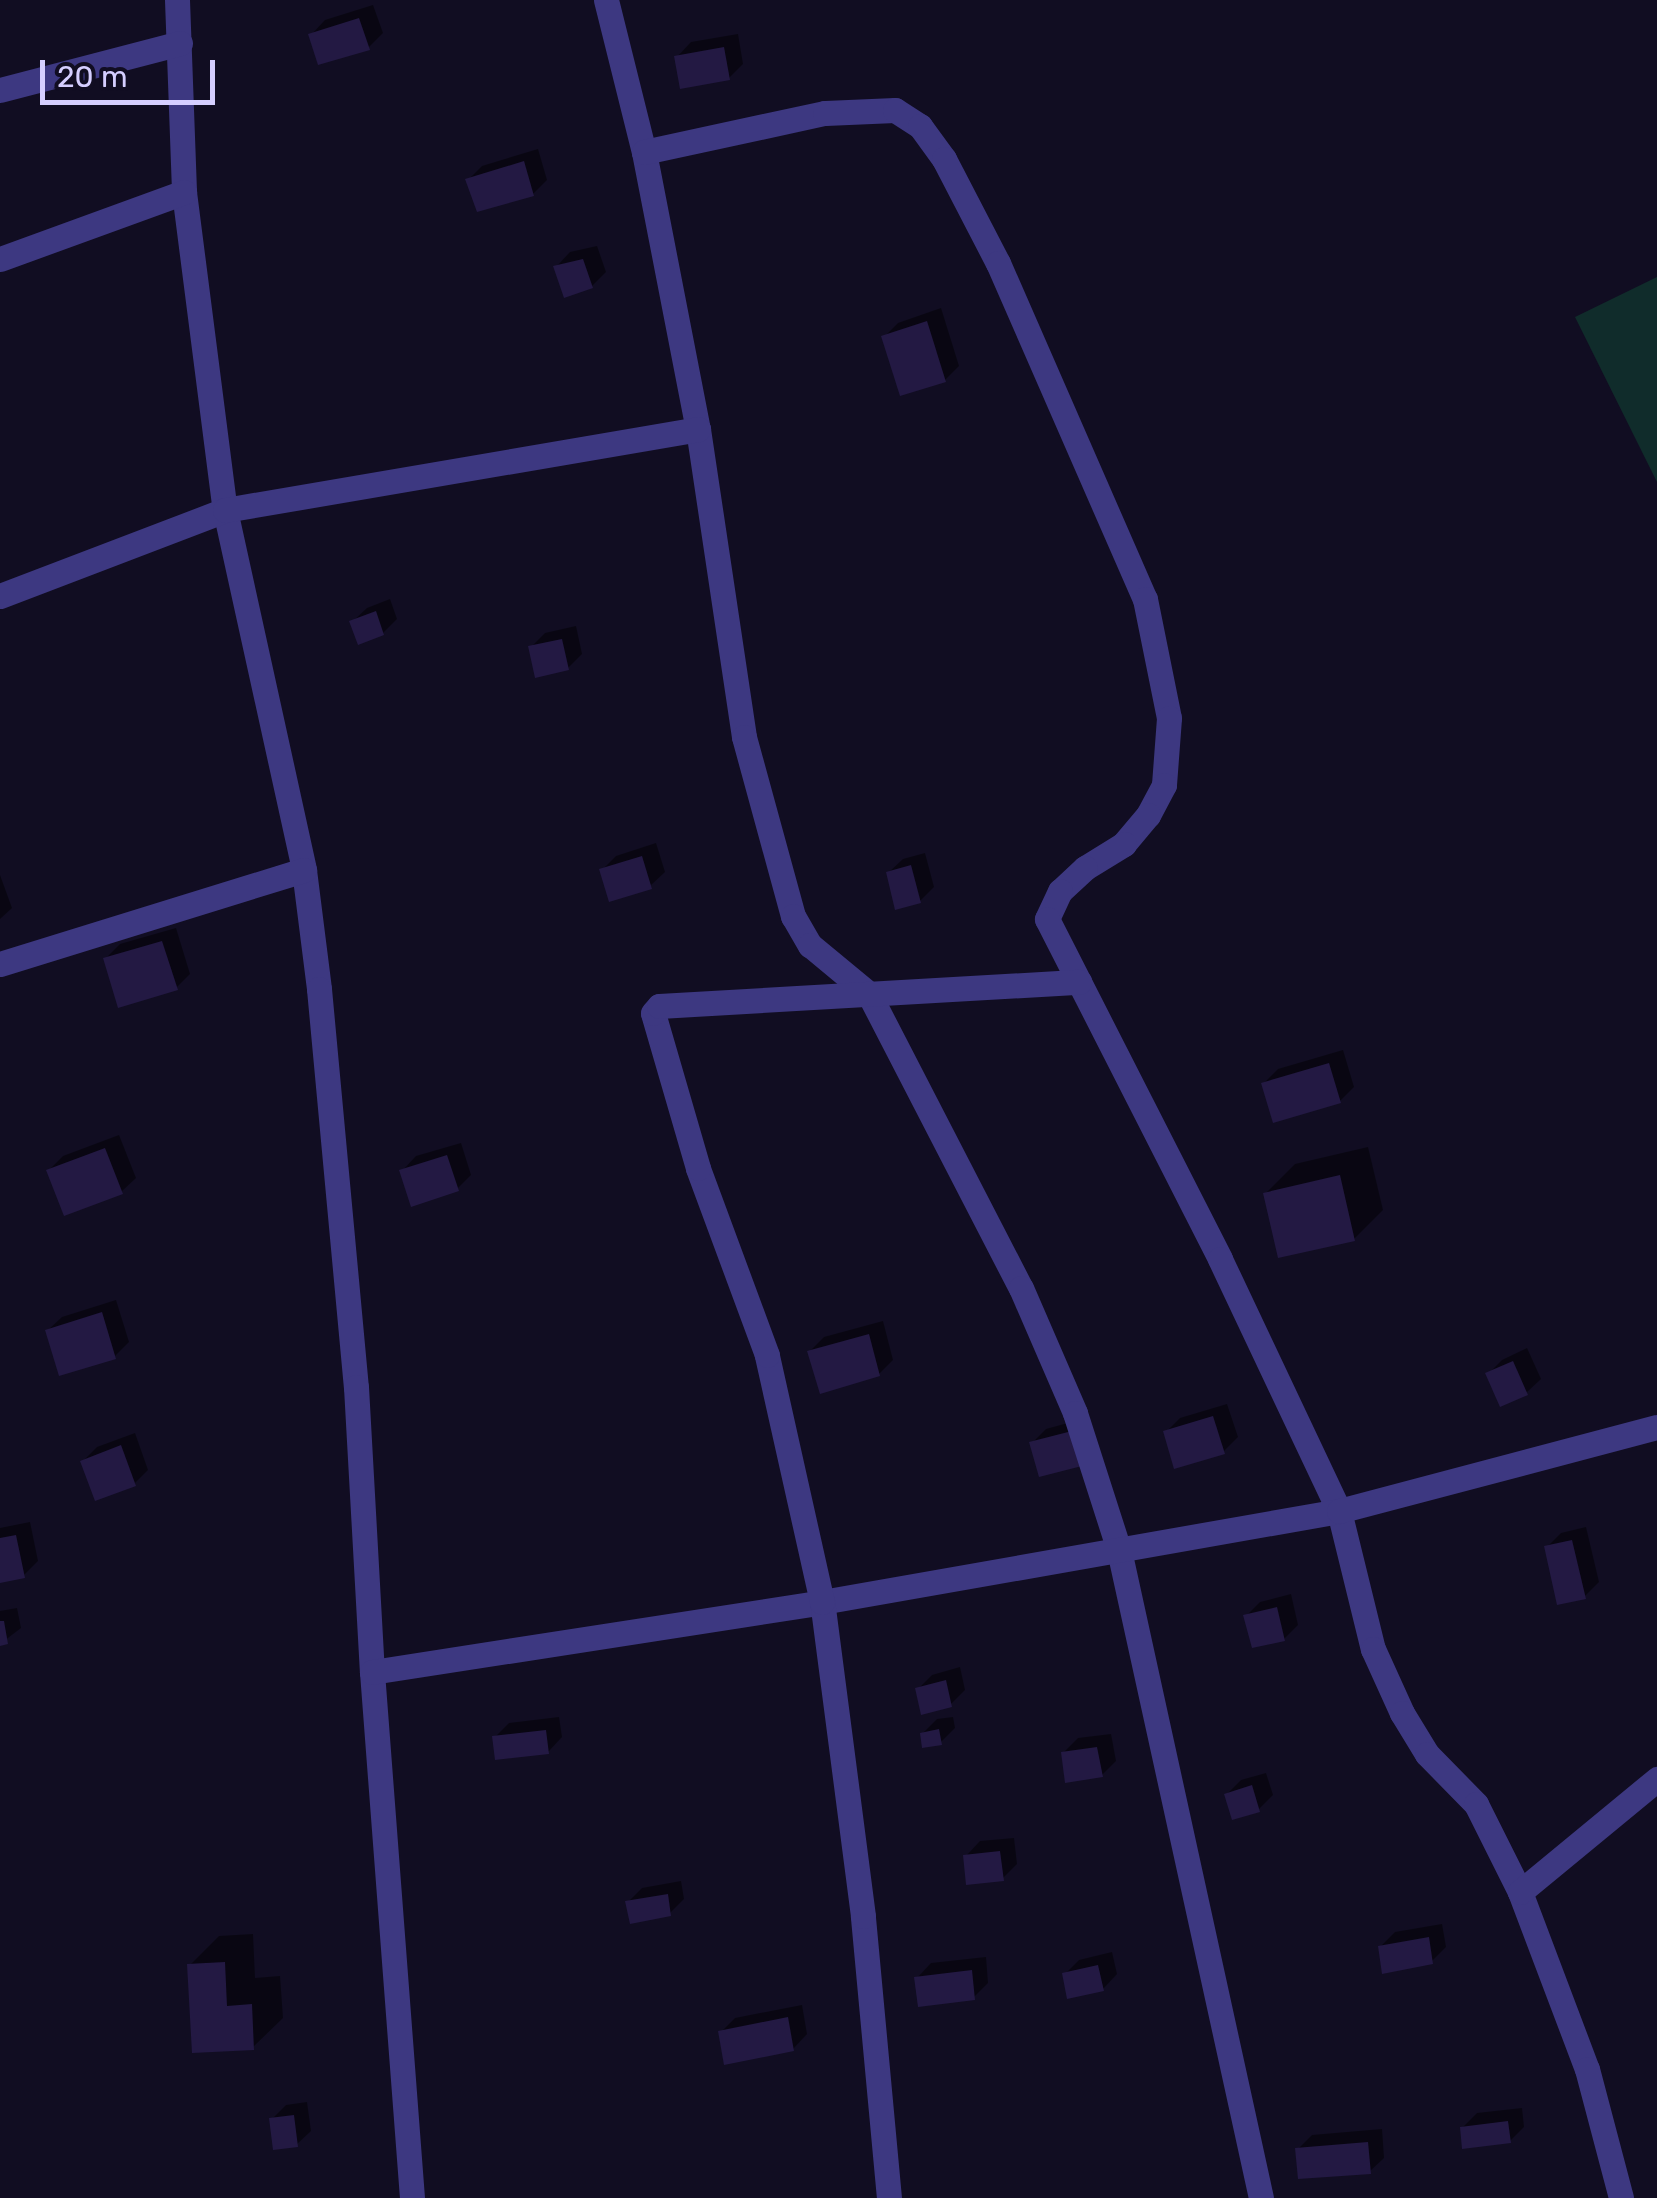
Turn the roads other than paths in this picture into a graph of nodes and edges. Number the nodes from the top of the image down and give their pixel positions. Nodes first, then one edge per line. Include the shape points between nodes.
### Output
1 (177, 0) edge
2 (606, 0) edge
3 (180, 44) junction
4 (0, 90) edge
5 (644, 152) junction
6 (184, 192) junction
7 (0, 260) edge
8 (698, 429) junction
9 (225, 510) junction
10 (0, 596) edge
11 (304, 870) junction
12 (0, 964) edge
13 (1079, 982) junction
14 (869, 994) junction
15 (1657, 1427) edge
16 (1338, 1511) junction
17 (1120, 1550) junction
18 (822, 1602) junction
19 (372, 1672) junction
20 (1657, 1779) edge
21 (1520, 1892) junction
22 (412, 2198) edge
23 (889, 2198) edge
24 (1261, 2198) edge
25 (1622, 2198) edge

1 - 3 street
2 - 5 street
3 - 4 street
3 - 6 street
5 - 8 street
5 - 13 street via 824,113 870,108 908,116 944,159 998,262 1145,599 1170,718 1164,785 1148,815 1124,844 1060,891 1047,918
6 - 7 street
6 - 9 street
8 - 9 street
8 - 14 street via 744,737 792,916 810,945
9 - 10 street
9 - 11 street
11 - 12 street
11 - 19 street via 352,1334
13 - 14 street
13 - 16 street via 1220,1258
14 - 17 street via 1020,1288 1075,1412
14 - 18 street via 660,1006 652,1022 767,1355
15 - 16 street
16 - 17 street
16 - 21 street via 1373,1649 1402,1713 1428,1754 1476,1804
17 - 18 street
17 - 24 street
18 - 19 street
18 - 23 street via 863,1916
19 - 22 street
20 - 21 street
21 - 25 street via 1587,2069

